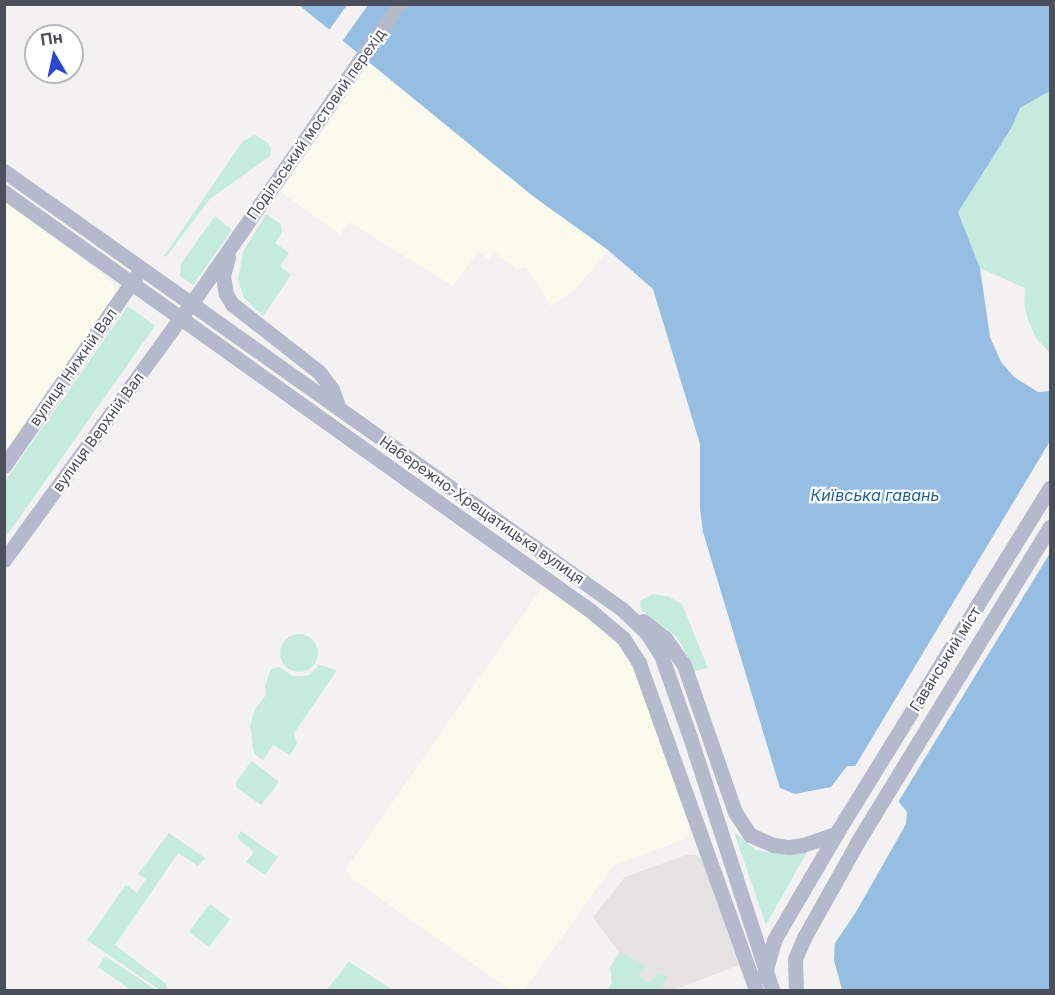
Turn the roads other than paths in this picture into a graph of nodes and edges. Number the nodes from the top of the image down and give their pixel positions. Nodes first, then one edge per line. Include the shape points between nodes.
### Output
1 (399, 4) edge
2 (4, 171) edge
3 (4, 192) edge
4 (233, 243) junction
5 (142, 269) junction
6 (132, 283) junction
7 (191, 304) junction
8 (181, 318) junction
9 (339, 409) junction
10 (4, 466) edge
11 (1050, 488) edge
12 (1050, 527) edge
13 (4, 560) edge
14 (622, 609) junction
15 (838, 831) junction
16 (756, 990) edge
17 (763, 990) edge
18 (772, 990) edge
19 (796, 990) edge

1 - 4 main road, Подільський мостовий перехід
2 - 5 main road, Набережно-Хрещатицька вулиця
3 - 6 main road, Набережно-Хрещатицька вулиця
4 - 7 main road, Подільський мостовий перехід
4 - 9 main road via 223,276 232,304 319,372 332,389
5 - 6 main road, вулиця Нижній Вал
5 - 7 main road, Набережно-Хрещатицька вулиця
6 - 8 main road, Набережно-Хрещатицька вулиця
6 - 10 main road, вулиця Нижній Вал
7 - 8 main road, вулиця Верхній Вал
7 - 9 main road, Набережно-Хрещатицька вулиця
8 - 13 main road, вулиця Верхній Вал
8 - 16 main road, Набережно-Хрещатицька вулиця via 591,611 623,638 639,663
9 - 14 main road, Набережно-Хрещатицька вулиця
11 - 15 main road, Гаванський міст
12 - 19 main road, Гаванський міст via 858,841 799,947 795,959
14 - 15 main road via 652,626 674,648 684,665 735,812 750,835 774,846 789,847
14 - 18 main road, Набережно-Хрещатицька вулиця, bridge via 646,632 661,655
15 - 17 main road, Гаванський міст via 774,940

